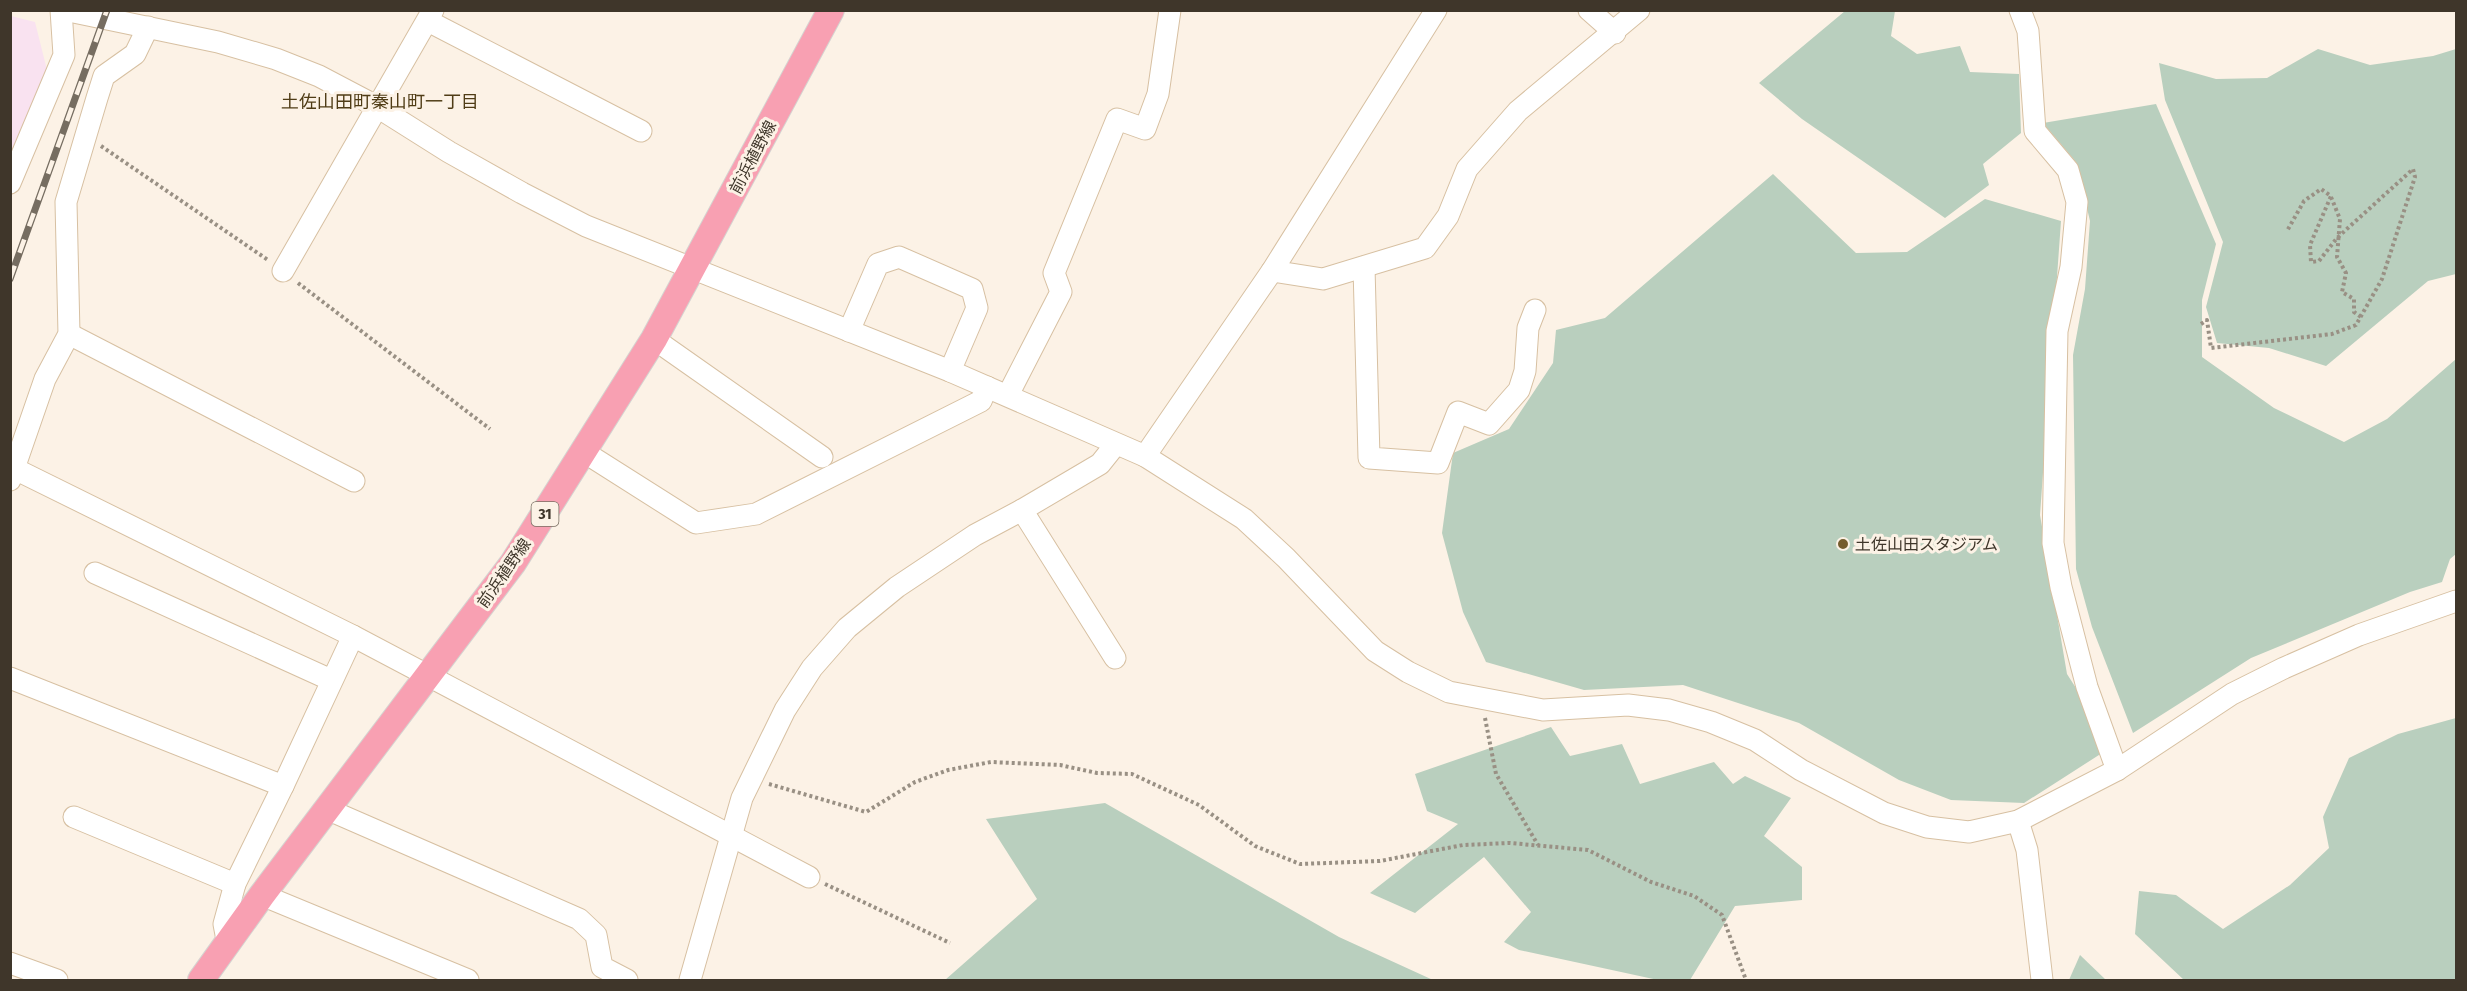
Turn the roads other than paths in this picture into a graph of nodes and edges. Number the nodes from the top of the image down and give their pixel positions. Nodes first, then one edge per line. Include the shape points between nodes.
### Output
1 (63, 10) edge
2 (831, 10) edge
3 (1170, 10) edge
4 (1436, 10) edge
5 (1589, 10) edge
6 (1640, 10) edge
7 (2020, 10) edge
8 (430, 16) edge
9 (148, 27) junction
10 (1614, 33) junction
11 (376, 106) junction
12 (641, 131) dead end
13 (10, 183) edge
14 (1364, 267) junction
15 (693, 268) junction
16 (283, 271) dead end
17 (1272, 271) junction
18 (1535, 310) dead end
19 (849, 331) junction
20 (69, 334) junction
21 (654, 339) junction
22 (950, 371) junction
23 (987, 387) junction
24 (1008, 395) junction
25 (1116, 444) junction
26 (584, 452) junction
27 (1145, 456) junction
28 (822, 457) dead end
29 (13, 474) edge
30 (354, 481) dead end
31 (1022, 510) junction
32 (95, 573) dead end
33 (2457, 601) edge
34 (353, 636) junction
35 (1115, 658) dead end
36 (429, 676) junction
37 (10, 678) edge
38 (331, 680) junction
39 (2117, 770) junction
40 (283, 786) junction
41 (329, 810) junction
42 (74, 817) dead end
43 (2018, 821) junction
44 (733, 835) junction
45 (809, 877) road end
46 (235, 884) junction
47 (262, 895) junction
48 (228, 945) junction
49 (10, 963) edge
50 (473, 978) edge
51 (57, 981) edge
52 (201, 981) edge
53 (627, 981) edge
54 (690, 981) edge
55 (2042, 981) edge

1 - 9 street
1 - 13 street via 64,55
2 - 15 main road, 前浜植野線 / 31
3 - 24 street via 1158,94 1145,129 1118,119 1054,273 1061,292
4 - 17 street
5 - 10 street
6 - 10 street
7 - 39 street via 2028,31 2035,131 2068,170 2077,202 2071,267 2057,331 2053,543 2087,687
8 - 11 street
8 - 12 street
9 - 11 street via 276,59 320,76
9 - 20 street via 135,54 104,76 66,202
10 - 14 street via 1518,111 1467,169 1448,216 1425,248
11 - 15 street via 522,193 586,225
11 - 16 street
14 - 17 street via 1323,279
14 - 18 street via 1369,458 1438,463 1458,412 1489,424 1519,390 1525,371 1528,328
15 - 19 street
15 - 21 main road, 前浜植野線 / 31
17 - 27 street
19 - 22 street
19 - 22 street via 878,264 899,257 972,289 977,308
20 - 29 street via 45,380
20 - 30 street
21 - 26 main road, 前浜植野線 / 31
21 - 28 street
22 - 23 street
23 - 24 street
23 - 26 street via 981,401 756,514 696,524
24 - 25 street
25 - 27 street
25 - 31 street via 1100,464
26 - 36 main road, 前浜植野線 / 31 via 513,563
27 - 43 street via 1244,519 1375,651 1449,692 1543,710 1628,705 1669,710 1755,740 1801,770 1884,813 1927,827 1969,832
29 - 34 street
31 - 35 street
31 - 44 street via 906,580 847,628 796,693 742,798
32 - 38 street
33 - 39 street via 2359,635 2284,668 2232,694
34 - 36 street
34 - 38 street
36 - 41 main road, 前浜植野線 / 31
36 - 44 street
37 - 40 street
38 - 40 street
39 - 43 street
40 - 46 street
41 - 47 main road, 前浜植野線 / 31
41 - 53 street via 579,919 596,935 602,967
42 - 46 street
43 - 55 street via 2027,850
44 - 45 street
44 - 54 street
46 - 48 street via 224,924
47 - 48 main road, 前浜植野線 / 31
47 - 50 street
48 - 52 main road, 前浜植野線 / 31
49 - 51 street

